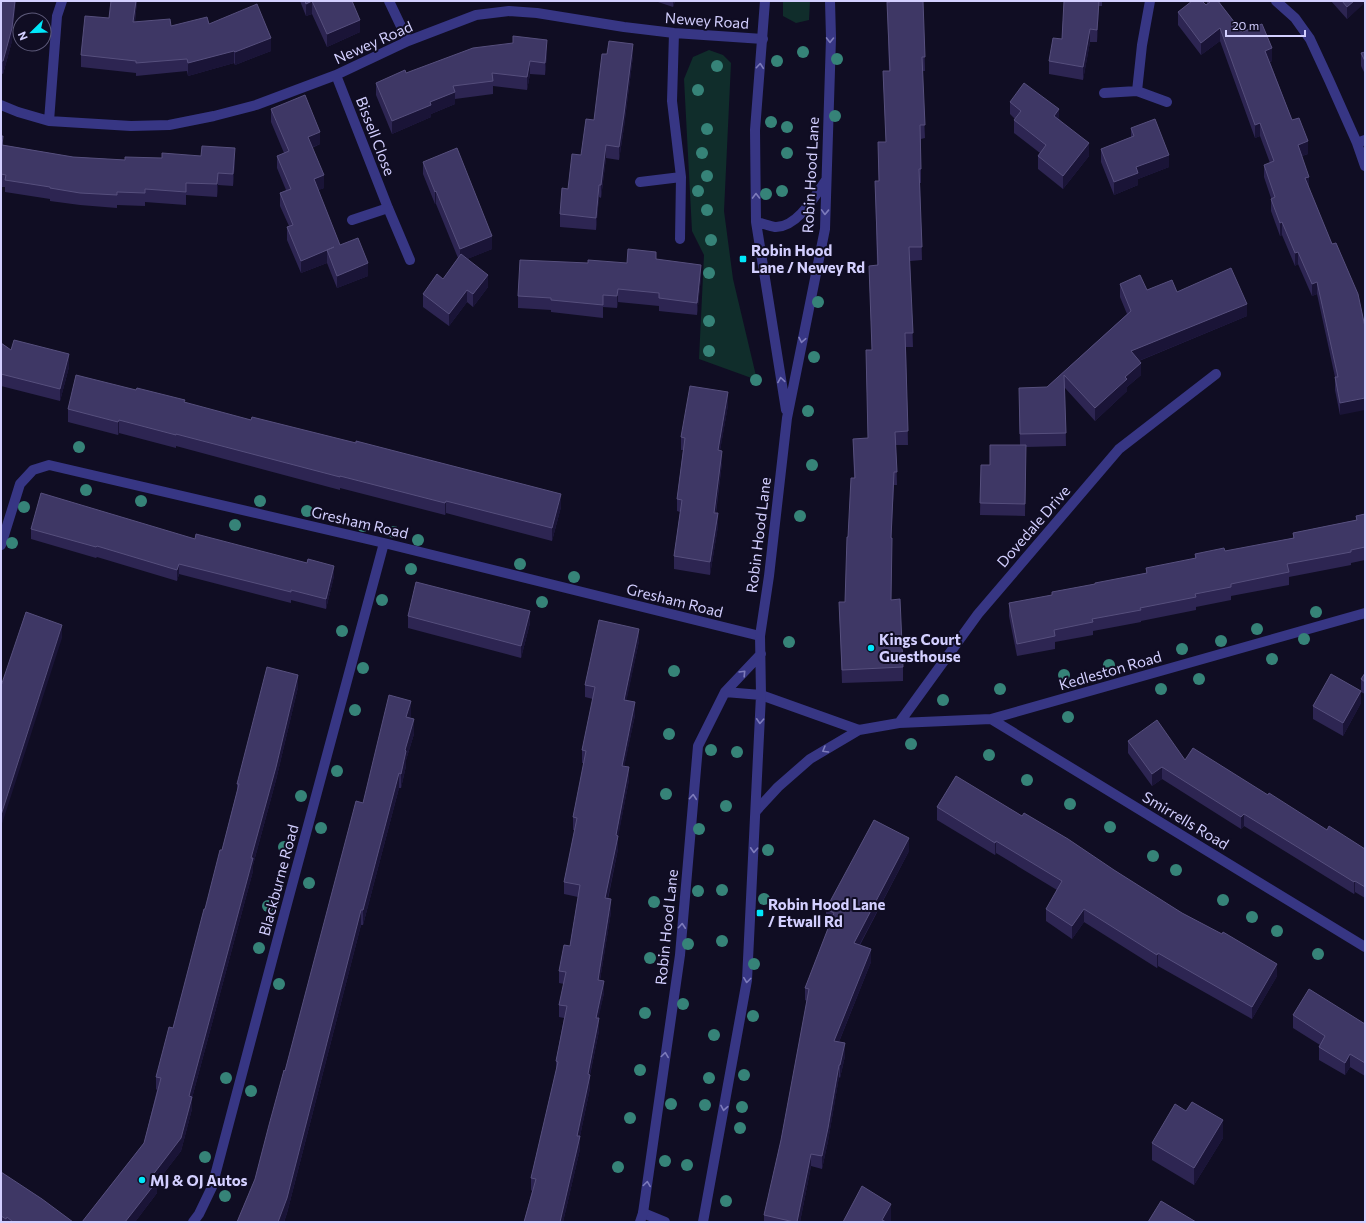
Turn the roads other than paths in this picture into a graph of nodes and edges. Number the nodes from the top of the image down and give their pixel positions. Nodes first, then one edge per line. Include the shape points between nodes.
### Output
1 (62, 1) edge
2 (388, 1) edge
3 (765, 1) edge
4 (830, 1) edge
5 (1150, 1) edge
6 (1276, 1) edge
7 (674, 33) junction
8 (763, 39) junction
9 (408, 41) junction
10 (336, 75) junction
11 (1137, 91) junction
12 (1104, 93) dead end
13 (1167, 102) dead end
14 (1, 105) edge
15 (49, 121) junction
16 (1361, 141) edge
17 (1365, 166) edge
18 (681, 177) junction
19 (826, 180) junction
20 (640, 182) dead end
21 (388, 208) junction
22 (352, 220) dead end
23 (756, 222) junction
24 (680, 238) dead end
25 (410, 260) dead end
26 (1216, 374) dead end
27 (787, 418) junction
28 (384, 543) junction
29 (1, 545) edge
30 (1365, 613) edge
31 (760, 636) junction
32 (761, 654) junction
33 (725, 692) junction
34 (761, 695) junction
35 (991, 719) junction
36 (899, 723) junction
37 (859, 730) junction
38 (756, 811) junction
39 (1365, 947) edge
40 (641, 1217) edge
41 (193, 1222) edge
42 (665, 1222) edge
43 (703, 1222) edge

1 - 15 street via 58,16
2 - 9 street
3 - 8 street, Robin Hood Lane
4 -> 19 street, Robin Hood Lane
5 - 11 street
6 - 16 street via 1295,18 1310,39
7 - 8 street, Newey Road
7 - 9 street, Newey Road via 509,11 476,15
7 - 18 street via 672,101
23 -> 8 street, Robin Hood Lane via 755,130
9 - 10 street, Newey Road
10 - 15 street, Newey Road via 256,105 169,124 131,126
10 - 21 street, Bissell Close
11 - 12 street
11 - 13 street
14 - 15 street, Newey Road
16 - 17 street
18 - 20 street
18 - 24 street
19 - 23 street via 807,209 790,222 775,227
19 -> 27 street, Robin Hood Lane via 824,228
21 - 22 street
21 - 25 street, Bissell Close
27 -> 23 street, Robin Hood Lane
26 - 36 street, Dovedale Drive via 1118,449 978,614
27 - 31 street, Robin Hood Lane
28 - 29 street, Gresham Road via 49,465 33,470 20,484
28 - 31 street, Gresham Road
28 - 41 street, Blackburne Road via 212,1187 200,1214
30 - 35 street, Kedleston Road
31 - 32 street, Robin Hood Lane
33 -> 32 street, Robin Hood Lane
32 - 34 street, Robin Hood Lane
33 - 34 street, Kedleston Road
40 -> 33 street, Robin Hood Lane via 680,955 698,746
34 - 37 street, Kedleston Road
34 -> 38 street, Robin Hood Lane
35 - 36 street, Kedleston Road
35 - 39 street, Smirrells Road
36 - 37 street, Kedleston Road
37 -> 38 street, Kedleston Road via 810,759 778,787
38 -> 43 street, Robin Hood Lane via 748,980
40 - 42 street

